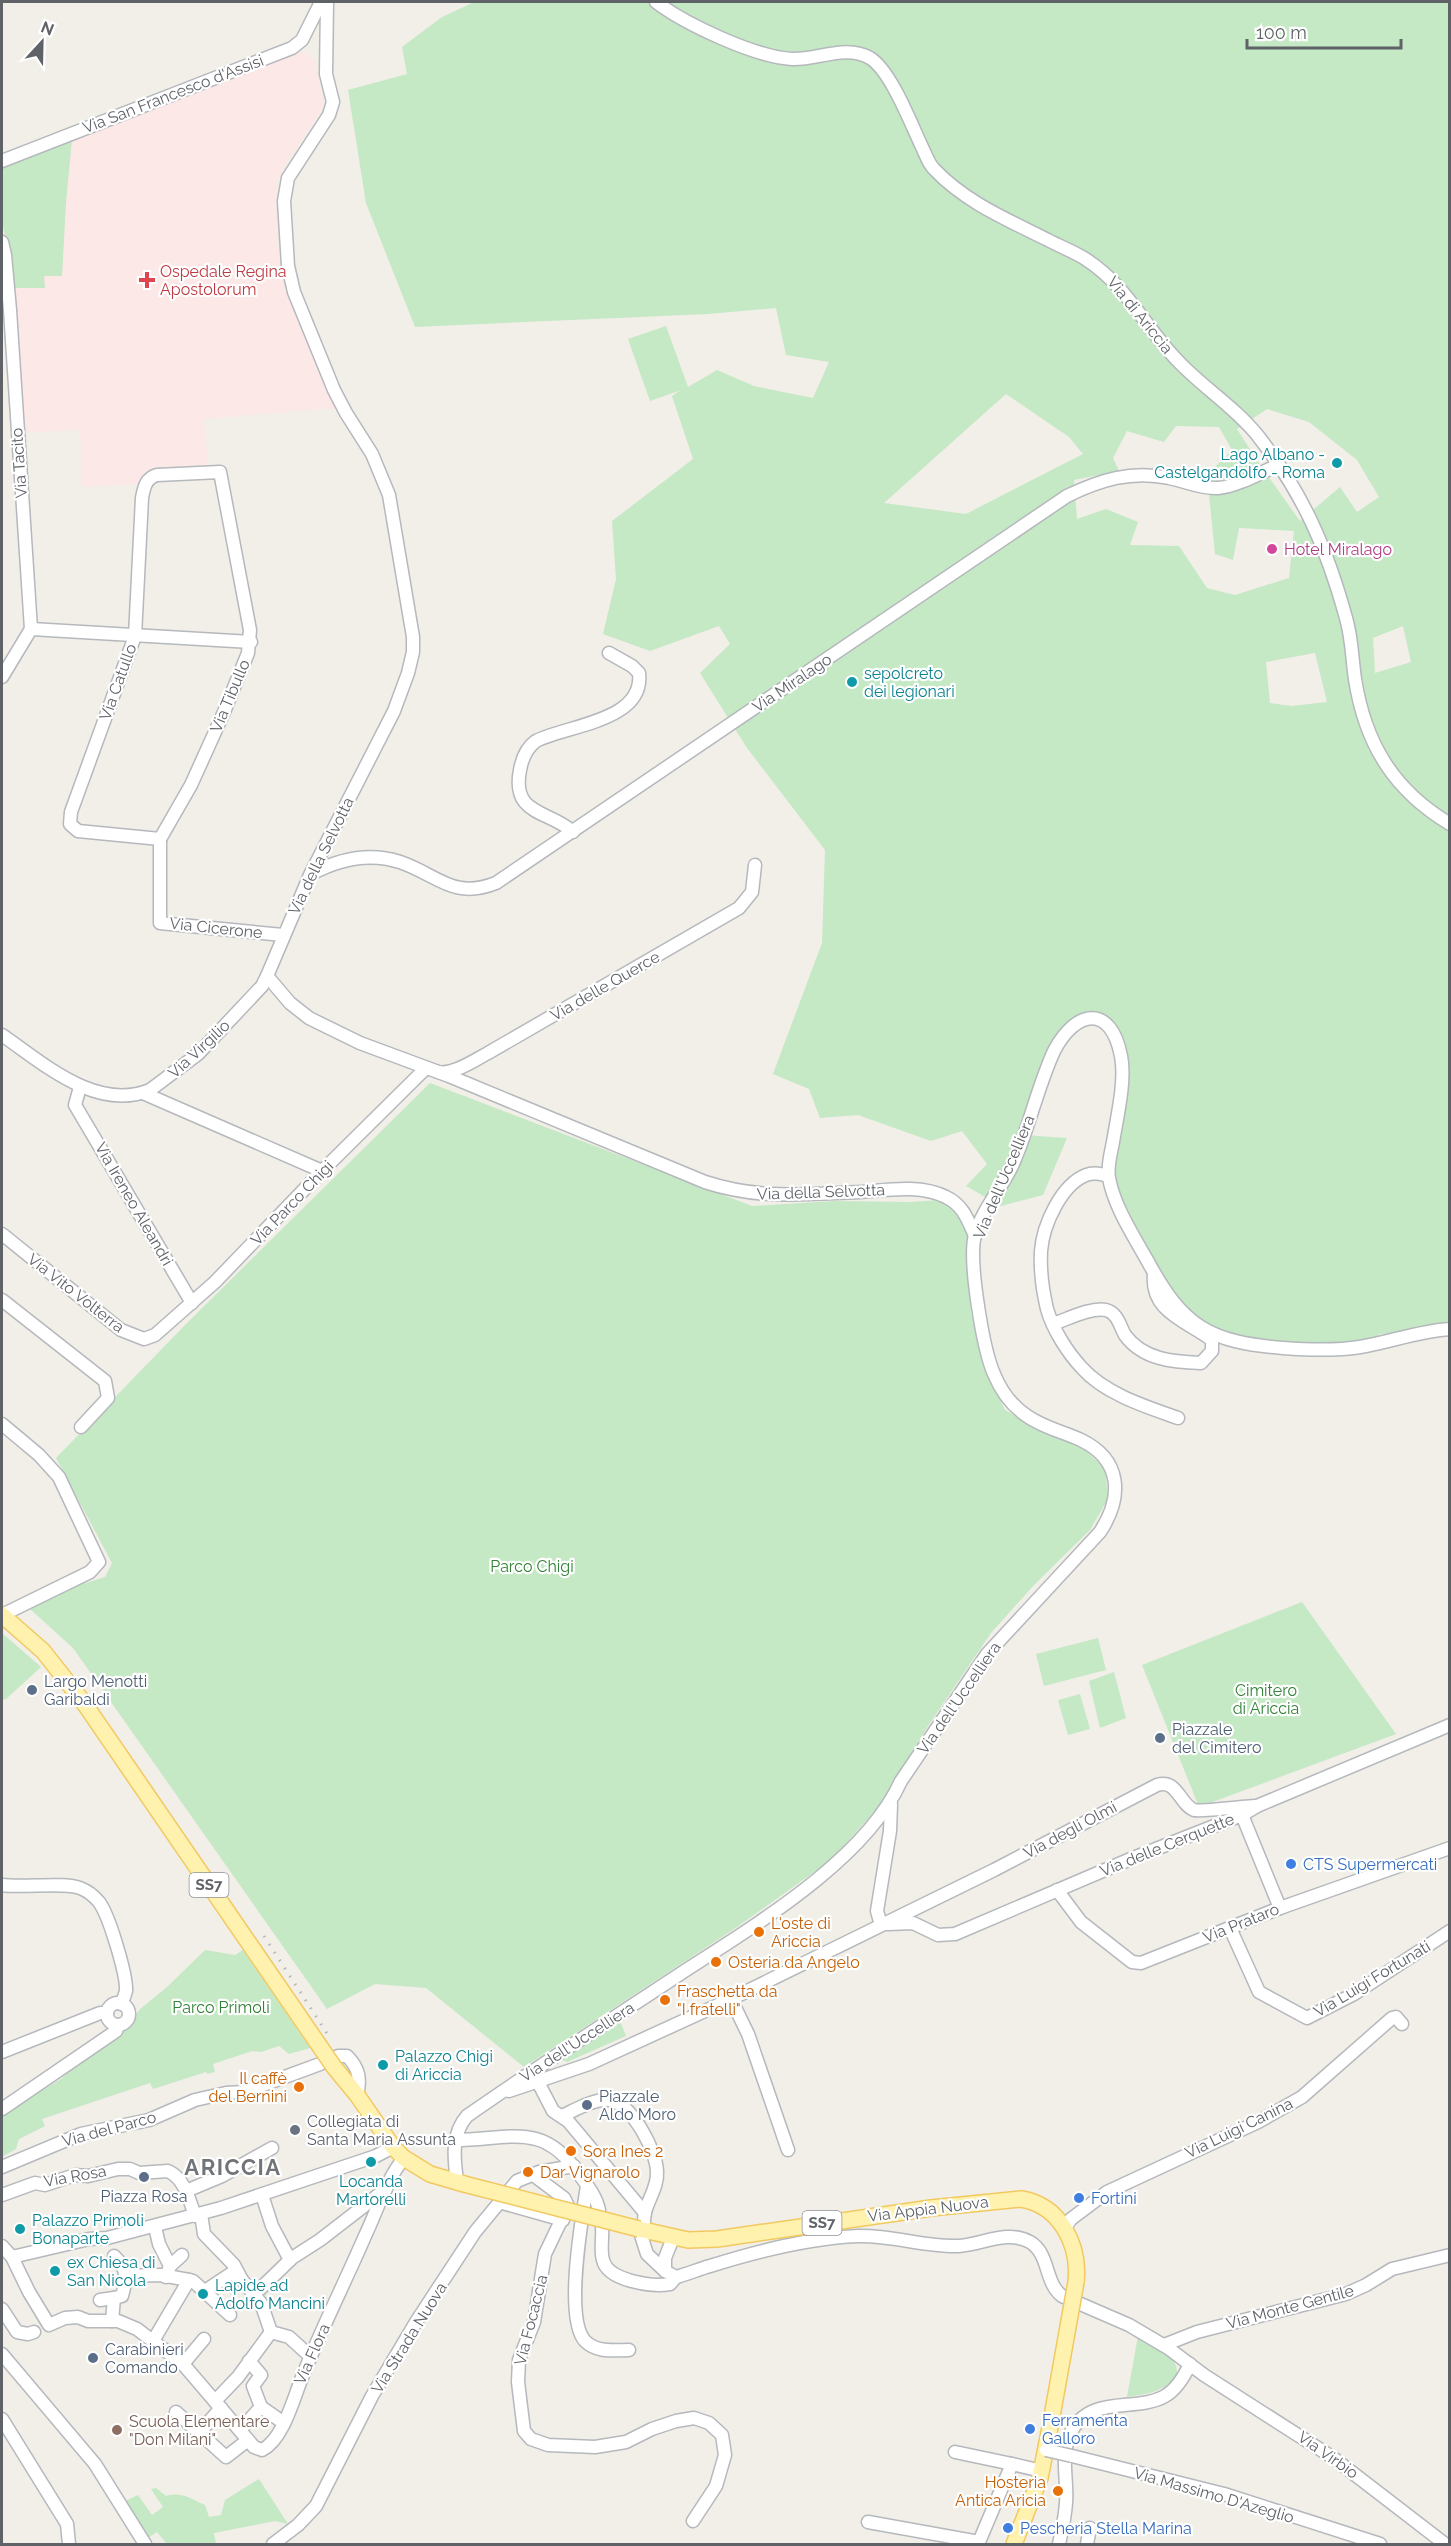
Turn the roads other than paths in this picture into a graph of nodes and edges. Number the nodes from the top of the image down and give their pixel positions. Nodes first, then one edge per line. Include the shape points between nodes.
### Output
1 (321, 2) edge
2 (327, 2) edge
3 (656, 2) edge
4 (2, 161) edge
5 (2, 243) edge
6 (6, 311) edge
7 (1278, 465) junction
8 (220, 472) joint
9 (31, 629) junction
10 (135, 636) junction
11 (251, 642) junction
12 (609, 653) dead end
13 (2, 677) edge
14 (1449, 824) edge
15 (573, 832) junction
16 (160, 839) junction
17 (755, 865) dead end
18 (310, 875) junction
19 (283, 935) junction
20 (267, 976) junction
21 (2, 1037) edge
22 (426, 1068) junction
23 (80, 1087) junction
24 (143, 1093) junction
25 (322, 1171) junction
26 (1108, 1176) junction
27 (2, 1234) edge
28 (975, 1236) junction
29 (1154, 1274) junction
30 (2, 1300) edge
31 (192, 1303) junction
32 (1053, 1324) junction
33 (1449, 1329) edge
34 (156, 1335) joint
35 (1178, 1418) dead end
36 (2, 1424) edge
37 (81, 1427) dead end
38 (2, 1615) edge
39 (1449, 1725) edge
40 (891, 1804) junction
41 (1257, 1806) junction
42 (1242, 1815) junction
43 (1449, 1848) edge
44 (2, 1885) edge
45 (1057, 1890) junction
46 (1280, 1908) junction
47 (881, 1925) junction
48 (1230, 1928) junction
49 (1449, 1931) edge
50 (731, 2000) junction
51 (122, 2004) junction
52 (107, 2013) junction
53 (1402, 2024) dead end
54 (118, 2025) junction
55 (2, 2052) edge
56 (558, 2053) junction
57 (331, 2062) junction
58 (569, 2071) junction
59 (538, 2082) junction
60 (498, 2094) junction
61 (2, 2109) edge
62 (562, 2116) junction
63 (455, 2140) junction
64 (393, 2147) junction
65 (272, 2148) dead end
66 (788, 2150) dead end
67 (404, 2158) junction
68 (574, 2166) junction
69 (2, 2167) edge
70 (532, 2174) junction
71 (460, 2183) junction
72 (588, 2186) junction
73 (388, 2187) junction
74 (186, 2191) junction
75 (262, 2194) junction
76 (2, 2195) edge
77 (499, 2202) junction
78 (599, 2210) dead end
79 (645, 2213) junction
80 (198, 2215) junction
81 (563, 2220) junction
82 (155, 2227) junction
83 (602, 2227) dead end
84 (1064, 2229) junction
85 (641, 2230) junction
86 (673, 2238) junction
87 (2, 2246) edge
88 (182, 2255) dead end
89 (1449, 2255) edge
90 (114, 2256) dead end
91 (12, 2257) junction
92 (290, 2260) junction
93 (168, 2272) junction
94 (670, 2274) junction
95 (125, 2276) junction
96 (189, 2280) junction
97 (242, 2280) junction
98 (260, 2289) dead end
99 (205, 2291) junction
100 (114, 2298) junction
101 (100, 2300) dead end
102 (2, 2309) edge
103 (230, 2315) dead end
104 (112, 2321) junction
105 (34, 2332) dead end
106 (271, 2332) junction
107 (204, 2339) dead end
108 (153, 2341) junction
109 (1164, 2345) junction
110 (629, 2350) dead end
111 (2, 2354) edge
112 (311, 2357) junction
113 (249, 2361) junction
114 (183, 2364) junction
115 (1190, 2364) junction
116 (218, 2405) junction
117 (261, 2407) junction
118 (176, 2412) dead end
119 (2, 2419) edge
120 (284, 2423) junction
121 (240, 2430) junction
122 (199, 2433) junction
123 (248, 2440) junction
124 (1046, 2450) junction
125 (955, 2452) dead end
126 (1012, 2464) junction
127 (1042, 2471) junction
128 (693, 2521) dead end
129 (868, 2522) dead end
130 (67, 2524) junction
131 (1090, 2528) dead end
132 (80, 2531) dead end
133 (69, 2544) edge
134 (145, 2544) edge
135 (273, 2544) edge
136 (1014, 2544) edge
137 (1059, 2544) edge
138 (1087, 2544) edge
139 (1380, 2544) edge
140 (1445, 2544) edge

1 - 4 street, Via San Francesco d'Assisi via 302,40 292,48
2 - 18 street, Via della Selvotta via 327,74 333,102 329,115 288,178 284,201 288,266 294,292 334,390 372,454 389,495 414,645 394,711
3 - 7 street, Via di Ariccia via 673,15 754,51 789,59 857,52 874,61 895,88 931,166 966,198 1084,258 1113,279 1173,356 1253,430
5 - 6 street, Via Tacito
6 - 9 street, Via Tacito
7 - 14 street, Via di Ariccia via 1308,512 1325,549 1348,622 1360,704 1378,753 1401,785
7 - 15 street, Via Miralago via 1221,487 1131,475 1102,480 1067,496
8 - 10 street, Via Catullo via 157,475 145,485
8 - 11 street, Via Tibullo
9 - 10 street
9 - 13 street
10 - 11 street
10 - 16 street, Via Catullo via 71,812 71,826 84,832
11 - 16 street, Via Tibullo via 199,768
12 - 15 street via 639,673 639,690 634,699 617,712 536,741 526,752 519,772 526,806
15 - 18 street, Via Miralago via 504,879 475,890 456,888 408,865 382,858 354,858 330,864
16 - 19 street, Via Cicerone via 160,922
17 - 22 street, Via delle Querce via 752,892 739,908 488,1053 443,1073
18 - 19 street, Via della Selvotta
19 - 20 street, Via della Selvotta
20 - 22 street, Via della Selvotta via 309,1018
20 - 24 street, Via Virgilio via 198,1054 166,1081
21 - 23 street, Via Virgilio
22 - 25 street, Via Parco Chigi
22 - 28 street, Via della Selvotta via 730,1190 779,1196 895,1190 937,1193 964,1212
23 - 24 street, Via Virgilio via 105,1095
23 - 31 street, Via Ireneo Aleandri via 75,1104
24 - 25 street
25 - 31 street, Via Parco Chigi
26 - 28 street, Via dell'Uccelliera via 1122,1063 1111,1030 1089,1017 1069,1028 1054,1051 1012,1166
26 - 29 street, Via dell'Uccelliera
26 - 32 street via 1093,1173 1074,1182 1048,1222 1041,1261
27 - 34 street, Via Vito Volterra via 121,1330 139,1338
28 - 40 street, Via dell'Uccelliera via 979,1310 996,1380 1010,1401 1029,1418 1079,1439 1102,1455 1114,1476 1116,1500 1100,1532 987,1654 901,1781
29 - 32 street via 1153,1286 1159,1302 1178,1320 1212,1340 1212,1351 1201,1363 1173,1362 1145,1352 1126,1336 1116,1317 1106,1310
29 - 33 street, Via dell'Uccelliera via 1196,1325 1238,1343 1341,1349
30 - 37 street via 105,1381 108,1398
31 - 34 street, Via Parco Chigi
32 - 35 street via 1077,1362 1091,1376
36 - 38 street via 59,1477 99,1562 90,1572
38 - 57 main road, SS7, bridge via 42,1650 84,1703
39 - 41 street, Via delle Cerquette
40 - 47 street via 877,1911
40 - 56 street, Via dell'Uccelliera via 837,1862 779,1907
41 - 42 street, Via delle Cerquette
41 - 47 street, Via degli Olmi via 1197,1811 1172,1786 1160,1783
42 - 45 street, Via delle Cerquette
42 - 46 street
43 - 46 street, Via Prataro
44 - 51 street via 72,1886 97,1899 117,1949 126,1990
45 - 47 street, Via delle Cerquette via 955,1934 938,1935 913,1923
45 - 48 street, Via Prataro via 1081,1922 1132,1962 1141,1963
46 - 48 street, Via Prataro
47 - 50 street, Via degli Olmi
48 - 49 street, Via Luigi Fortunati via 1259,1992 1308,2018 1354,1994
50 - 58 street, Via degli Olmi
50 - 66 street via 748,2034
51 - 52 street via 112,2005
51 - 54 street via 129,2015
52 - 54 street via 110,2022
52 - 55 street
53 - 84 street, Via Luigi Canina via 1392,2018 1302,2097 1258,2122 1107,2192 1071,2219
54 - 61 street via 108,2038
56 - 58 street via 555,2063
56 - 60 street, Via dell'Uccelliera
57 - 64 main road, Via Appia Nuova / SS7
57 - 69 street, Via del Parco via 244,2092 195,2100 149,2120 81,2134
58 - 59 street, Via degli Olmi
59 - 60 street, Via degli Olmi
59 - 62 street via 546,2102
60 - 63 street, Via dell'Uccelliera via 467,2116
62 - 79 street
62 - 79 street via 610,2100 642,2128 656,2161 656,2182
63 - 68 street via 513,2136 543,2140 559,2149
63 - 71 street
64 - 67 main road, Via Appia Nuova / SS7
64 - 75 street
65 - 74 street
67 - 71 main road, Via Appia Nuova / SS7 via 430,2174
67 - 73 street, Via Flora
68 - 70 street, Via Strada Nuova
68 - 72 street
70 - 77 street, Via Strada Nuova via 517,2181
70 - 81 street via 567,2201
71 - 85 main road, Via Appia Nuova / SS7, bridge
72 - 78 street
72 - 110 street via 576,2253 575,2315 580,2333 594,2347
73 - 92 street
73 - 112 street, Via Flora
74 - 76 street, Via Rosa via 170,2171 139,2173 118,2169 35,2183
74 - 80 street, Via Rosa
75 - 80 street
75 - 92 street via 272,2226
77 - 81 street
77 - 135 street, Via Strada Nuova via 416,2322 372,2396 316,2506
79 - 85 street
80 - 82 street
80 - 97 street, Via Rosa via 204,2234 234,2265
81 - 128 street, Via Focaccia via 545,2254 536,2313 519,2361 524,2431 531,2439 548,2445 595,2447 626,2442 676,2421 694,2418 709,2423 722,2435 725,2455 716,2486
82 - 91 street
82 - 93 street
83 - 94 street via 602,2260 613,2274 653,2285 670,2284
84 - 86 main road, Via Appia Nuova / SS7 via 1044,2207 1014,2199 717,2239
84 - 124 main road, Via Appia Nuova / SS7, bridge via 1076,2251 1076,2282
85 - 86 main road, Via Appia Nuova / SS7
85 - 94 street via 647,2254
86 - 94 street via 666,2253
87 - 91 street
88 - 93 street
89 - 109 street, Via Monte Gentile via 1392,2269 1347,2294 1197,2331
90 - 95 street via 124,2265
91 - 104 street via 49,2325 72,2317
92 - 98 street
93 - 95 street
93 - 96 street
94 - 109 street, Via Virbio via 820,2240 876,2236 956,2246 1007,2236 1035,2246 1053,2287 1065,2297
95 - 100 street via 122,2296
96 - 99 street
96 - 108 street
97 - 99 street via 232,2273
97 - 106 street, Via Rosa via 261,2303
99 - 103 street
100 - 101 street
100 - 104 street
102 - 105 street via 17,2332
104 - 108 street via 131,2326
106 - 112 street via 289,2337
106 - 113 street
107 - 114 street
108 - 114 street
109 - 115 street, Via Virbio
111 - 134 street via 95,2464
112 - 120 street, Via Flora
113 - 116 street
113 - 117 street via 261,2375 253,2386
114 - 116 street
115 - 137 street via 1176,2388 1165,2396 1153,2402 1111,2404 1076,2425 1065,2452 1066,2502
115 - 140 street, Via Virbio via 1332,2457
116 - 121 street
116 - 122 street
117 - 120 street
117 - 121 street
118 - 122 street
119 - 130 street
120 - 123 street, Via Flora via 266,2449 259,2450
121 - 123 street
122 - 123 street via 226,2457
124 - 127 main road, Via Appia Nuova / SS7
124 - 139 street, Via Massimo D'Azeglio, bridge via 1224,2494
125 - 126 street
126 - 127 street
126 - 129 street via 979,2542
127 - 136 main road, Via Appia Nuova / SS7
130 - 132 street
130 - 133 street
131 - 138 street

